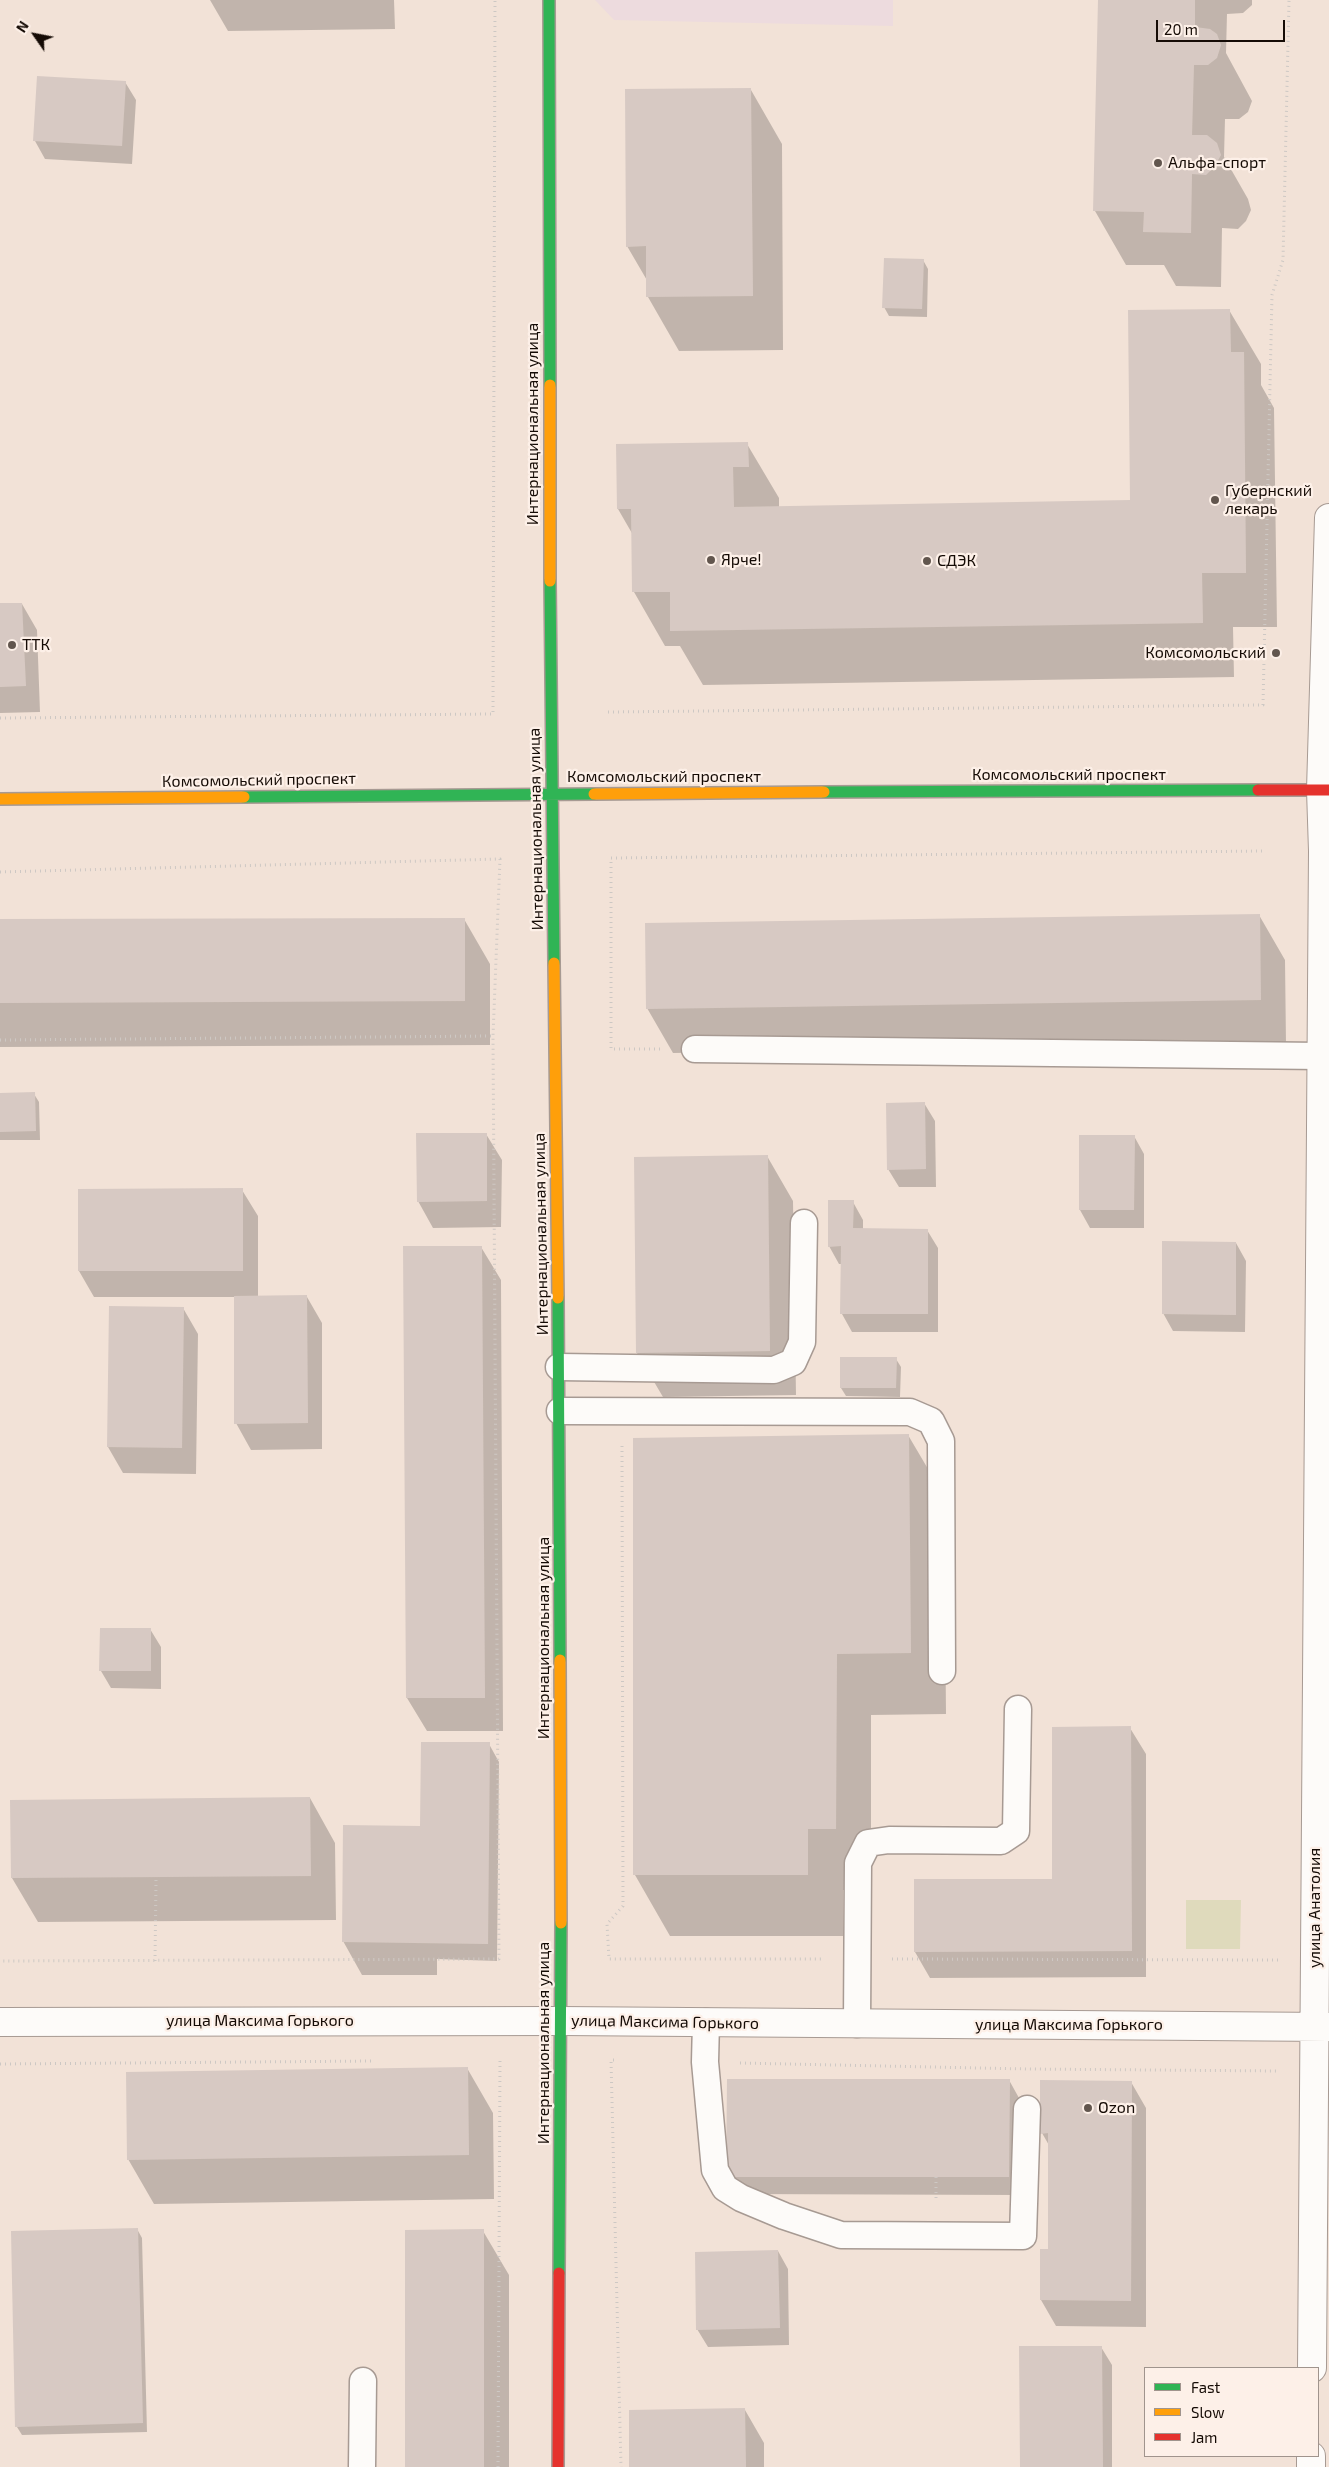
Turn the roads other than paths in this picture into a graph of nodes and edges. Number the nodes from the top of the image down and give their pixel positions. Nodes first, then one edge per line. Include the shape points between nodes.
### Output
1 (549, 0) edge
2 (1329, 518) edge
3 (1325, 790) edge
4 (553, 794) junction
5 (0, 799) edge
6 (695, 1049) road end
7 (1321, 1056) junction
8 (804, 1223) dead end
9 (559, 1367) junction
10 (560, 1411) junction
11 (942, 1671) dead end
12 (1018, 1709) dead end
13 (561, 2021) junction
14 (0, 2022) edge
15 (706, 2022) junction
16 (857, 2024) junction
17 (1321, 2027) edge
18 (1027, 2109) dead end
19 (1312, 2367) edge
20 (363, 2381) dead end
21 (362, 2467) edge
22 (558, 2467) edge

1 - 4 street, Интернациональная улица
2 - 3 street, улица Анатолия
3 - 4 street, Комсомольский проспект
3 - 7 street, улица Анатолия
4 - 5 street, Комсомольский проспект
4 - 9 street, Интернациональная улица
6 - 7 lane
7 - 17 street, улица Анатолия via 1314,1960
8 - 9 lane via 802,1342 793,1362 774,1370
9 - 10 street, Интернациональная улица
10 - 11 lane via 910,1412 931,1421 941,1441
10 - 13 street, Интернациональная улица
12 - 16 lane via 1016,1831 1001,1840 889,1840 868,1843 858,1863
13 - 14 street, улица Максима Горького
13 - 15 street, улица Максима Горького
13 - 22 street, Интернациональная улица
15 - 16 street, улица Максима Горького
15 - 18 lane via 715,2170 725,2188 792,2219 841,2235 1024,2236
16 - 17 street, улица Максима Горького
17 - 19 street, улица Анатолия
20 - 21 lane

